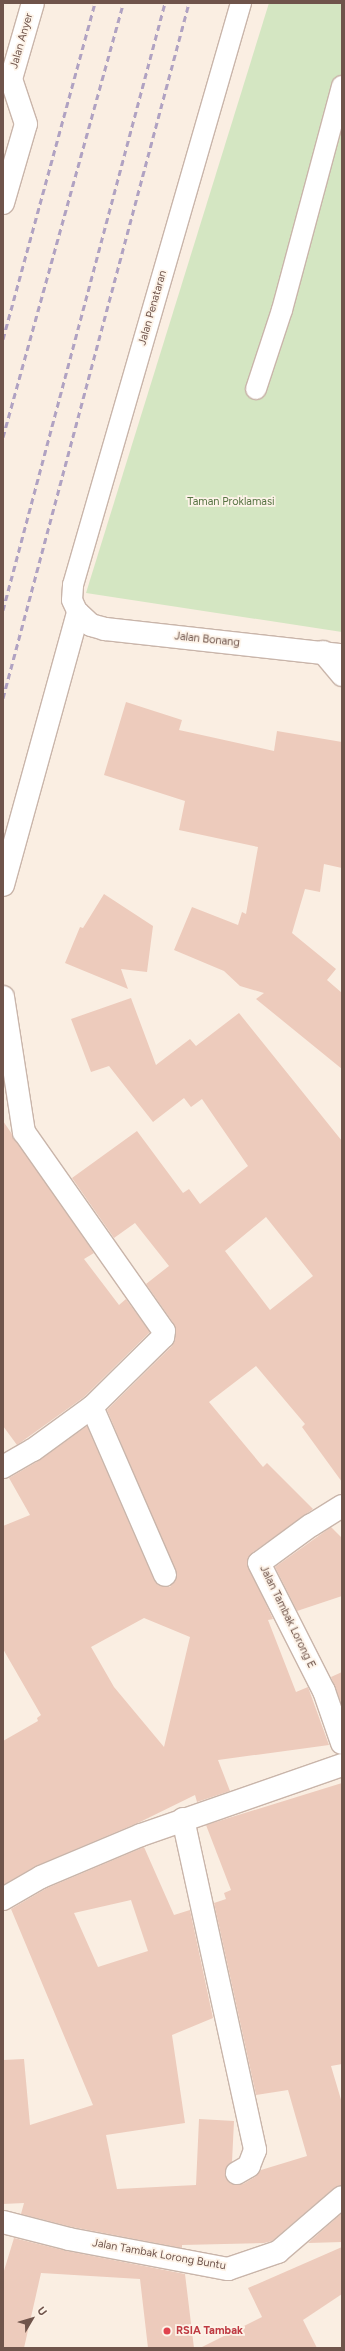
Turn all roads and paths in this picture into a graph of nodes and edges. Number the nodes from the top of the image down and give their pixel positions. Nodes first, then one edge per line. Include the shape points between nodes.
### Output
1 (34, 3) edge
2 (241, 3) edge
3 (7, 79) edge
4 (342, 86) edge
5 (3, 203) edge
6 (256, 389) dead end
7 (78, 613) junction
8 (332, 654) edge
9 (342, 675) edge
10 (3, 884) edge
11 (3, 997) edge
12 (92, 1407) junction
13 (3, 1466) edge
14 (342, 1506) edge
15 (165, 1575) dead end
16 (342, 1743) edge
17 (342, 1765) edge
18 (183, 1819) junction
19 (3, 1899) edge
20 (237, 2173) dead end
21 (342, 2198) edge
22 (3, 2222) edge

1 - 3 street, Jalan Anyer
2 - 7 lane, Jalan Penataran via 73,584 72,600
3 - 5 street via 26,124
4 - 6 lane via 282,310
7 - 8 street, Jalan Bonang via 91,626 104,629
7 - 10 street
8 - 9 street
11 - 12 street via 24,1132 164,1331 163,1337
12 - 13 street via 33,1450
12 - 15 street
14 - 16 street, Jalan Tambak Lorong E via 259,1563 324,1691
17 - 18 street
18 - 19 street via 41,1877
18 - 20 street via 255,2150 249,2166
21 - 22 street, Jalan Tambak Lorong Buntu via 278,2252 228,2269 69,2239

